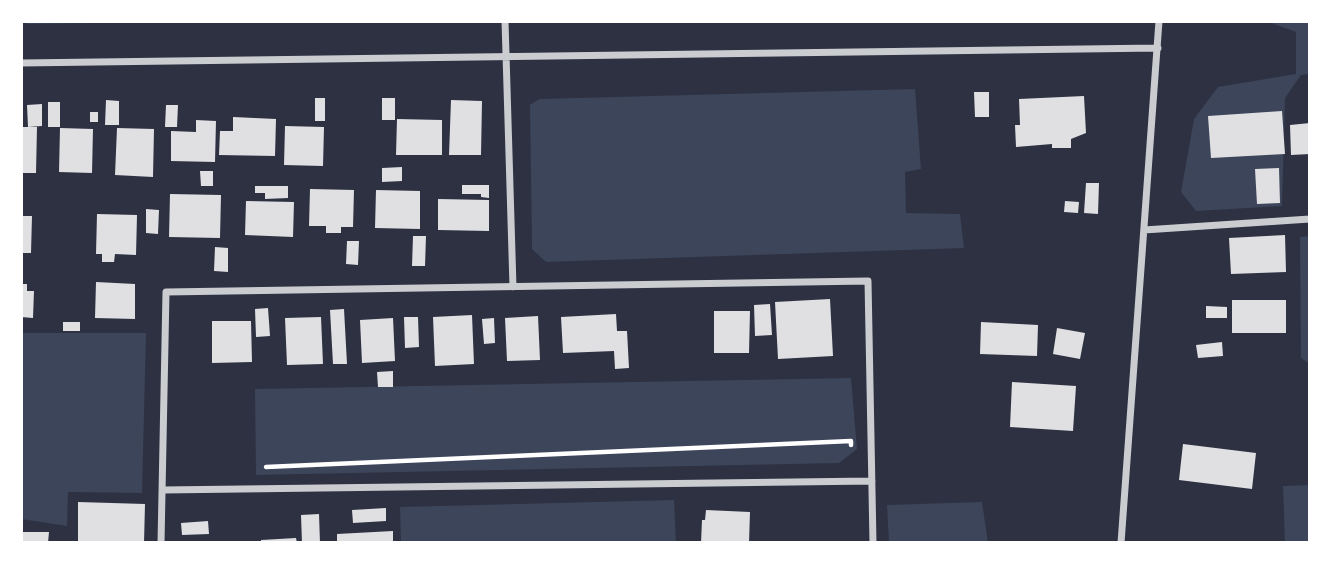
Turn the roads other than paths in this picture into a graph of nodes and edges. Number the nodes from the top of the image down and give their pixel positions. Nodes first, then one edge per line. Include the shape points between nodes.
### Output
1 (505, 21) edge
2 (1159, 21) edge
3 (1158, 48) junction
4 (506, 57) junction
5 (21, 64) edge
6 (1310, 219) edge
7 (1144, 230) junction
8 (513, 287) junction
9 (872, 481) junction
10 (163, 490) junction
11 (161, 543) edge
12 (873, 543) edge
13 (1121, 543) edge

1 - 4 street
2 - 3 street
3 - 4 street
3 - 7 street
4 - 5 street
4 - 8 street
6 - 7 street
7 - 13 street
8 - 9 street via 868,281
8 - 10 street via 166,292
9 - 10 street
9 - 12 street
10 - 11 street

